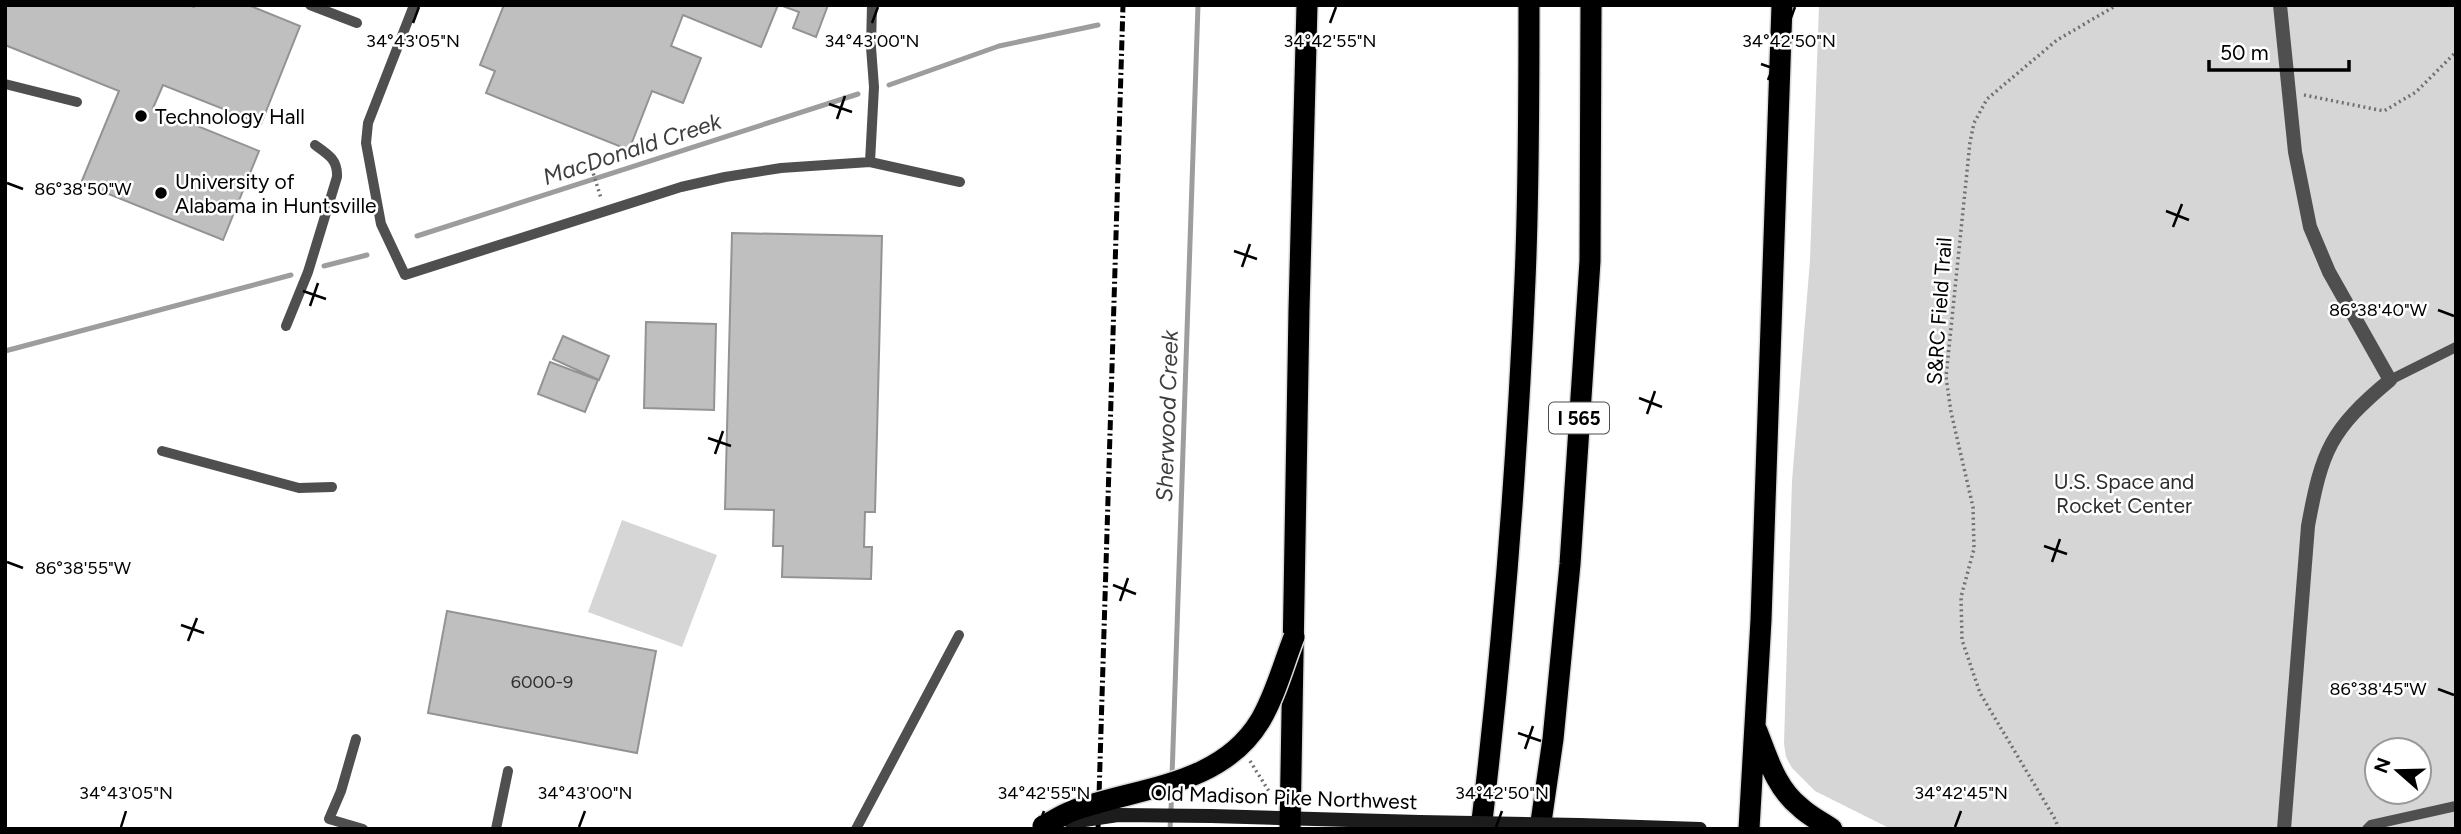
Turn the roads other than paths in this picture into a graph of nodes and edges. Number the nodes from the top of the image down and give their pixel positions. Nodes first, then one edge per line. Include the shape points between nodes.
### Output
1 (310, 5) edge
2 (414, 5) edge
3 (872, 5) edge
4 (1307, 5) edge
5 (1530, 5) edge
6 (1591, 5) edge
7 (1782, 5) edge
8 (2280, 5) edge
9 (357, 23) dead end
10 (5, 84) edge
11 (77, 103) dead end
12 (315, 145) dead end
13 (870, 162) junction
14 (960, 182) dead end
15 (286, 326) dead end
16 (2456, 347) edge
17 (2390, 380) junction
18 (162, 451) dead end
19 (332, 487) dead end
20 (959, 635) dead end
21 (1294, 637) junction
22 (1754, 723) junction
23 (356, 738) dead end
24 (508, 771) dead end
25 (2456, 806) edge
26 (1290, 824) edge
27 (1040, 827) edge
28 (363, 829) edge
29 (496, 829) edge
30 (856, 829) edge
31 (1481, 829) edge
32 (1540, 829) edge
33 (1700, 829) edge
34 (1749, 829) edge
35 (1832, 829) edge
36 (2284, 829) edge
37 (2367, 829) edge

1 - 9 lane
2 - 13 lane via 368,123 366,143 381,225 405,275 681,187 781,168
3 - 13 lane
4 - 21 highway
5 - 31 highway, I 565 via 1518,408 1501,645
6 - 32 highway, I 565 via 1590,261 1570,564
7 - 22 highway
8 - 17 street via 2299,183 2310,227 2329,272
10 - 11 lane
12 - 15 lane via 332,157 337,177
13 - 14 lane
16 - 17 lane
17 - 36 street via 2342,425 2316,480 2308,526
18 - 19 lane via 299,488
20 - 30 lane
21 - 26 highway
21 - 27 highway, bridge via 1268,706 1231,754 1198,774 1070,811
22 - 34 highway
22 - 35 highway via 1784,791
23 - 28 lane via 329,819
24 - 29 lane
25 - 37 lane
26 - 27 main road, Old Madison Pike Northwest, bridge via 1211,816 1118,815
26 - 33 main road, Old Madison Pike Northwest, bridge via 1420,822

